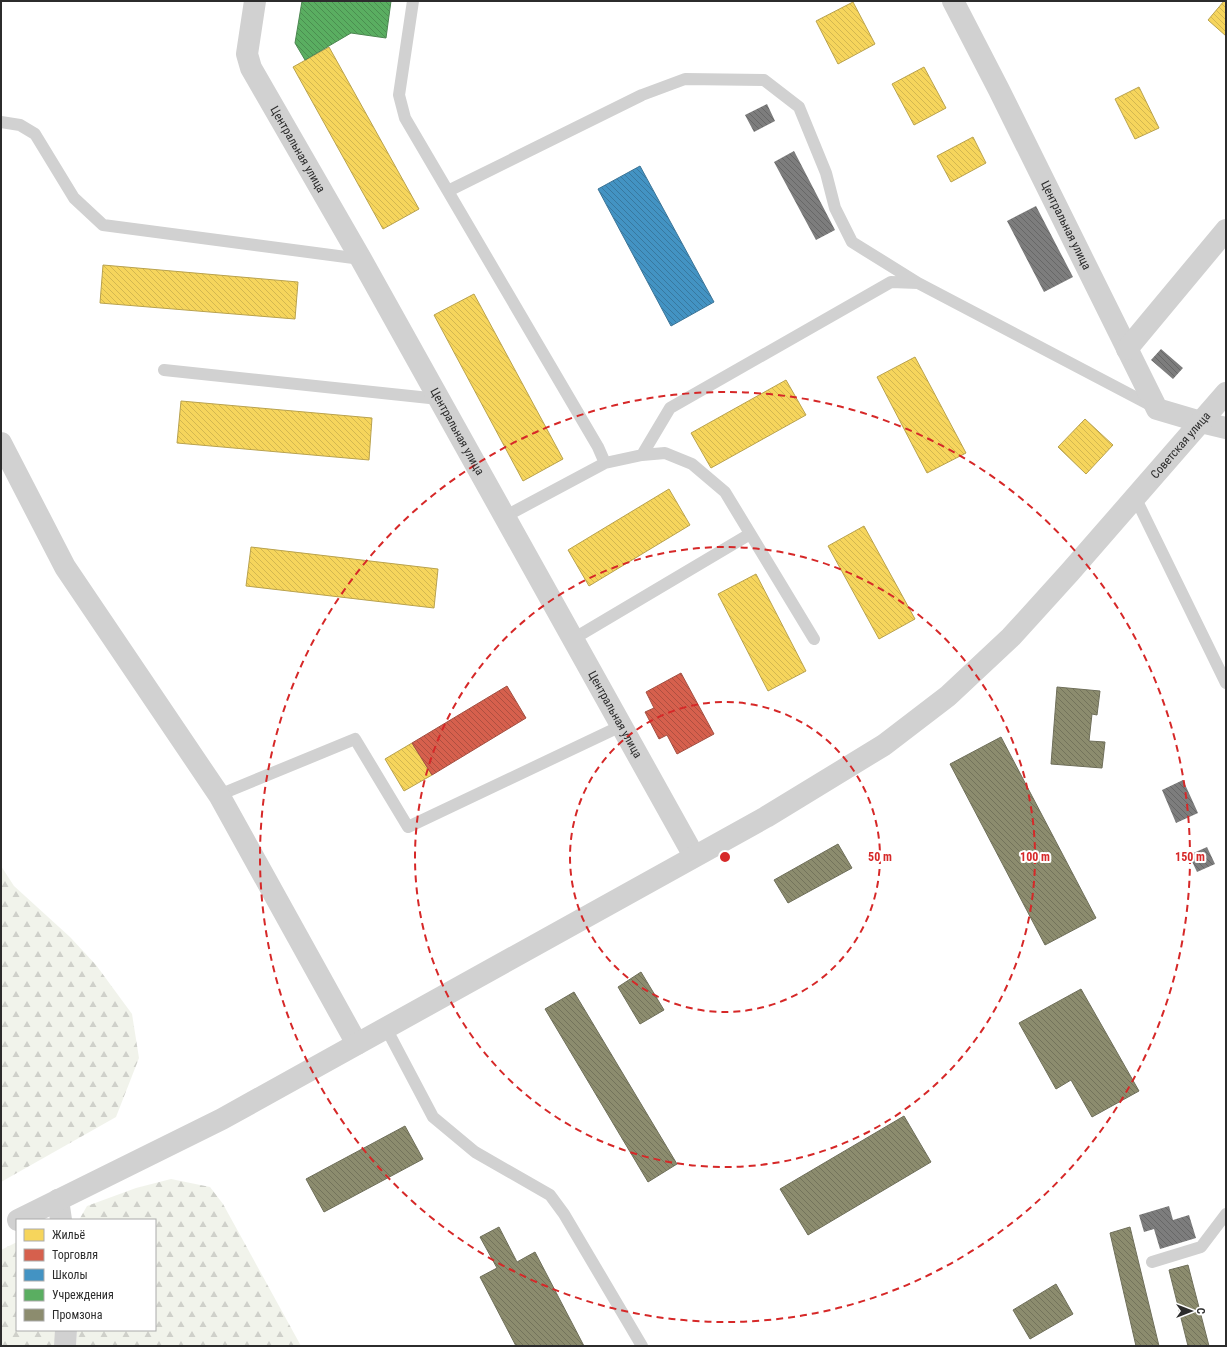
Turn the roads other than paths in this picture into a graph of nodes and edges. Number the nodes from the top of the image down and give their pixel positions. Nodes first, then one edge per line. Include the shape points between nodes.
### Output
1 (254, 1) edge
2 (412, 1) edge
3 (953, 1) edge
4 (1, 122) edge
5 (448, 191) junction
6 (1226, 230) edge
7 (361, 259) junction
8 (918, 283) junction
9 (1127, 349) junction
10 (164, 370) dead end
11 (1226, 393) edge
12 (439, 399) junction
13 (1157, 409) junction
14 (1201, 422) junction
15 (1226, 428) edge
16 (1, 443) edge
17 (642, 455) junction
18 (605, 463) junction
19 (1135, 497) junction
20 (504, 517) junction
21 (750, 534) junction
22 (573, 639) junction
23 (814, 639) dead end
24 (1226, 683) edge
25 (621, 726) junction
26 (219, 795) junction
27 (694, 856) junction
28 (386, 1028) junction
29 (358, 1044) junction
30 (60, 1210) edge
31 (1226, 1214) edge
32 (21, 1219) edge
33 (16, 1220) edge
34 (1, 1228) edge
35 (1152, 1262) dead end
36 (66, 1331) edge
37 (65, 1346) edge
38 (642, 1346) edge

1 - 7 street, Центральная улица via 247,54 251,68
2 - 5 lane via 399,95 405,118
3 - 9 street, Центральная улица
4 - 7 lane via 20,125 35,134 74,198 102,225
5 - 8 lane via 642,95 685,79 764,80 799,107 826,174 835,208 852,242
5 - 18 lane
6 - 9 street
7 - 12 street, Центральная улица
8 - 13 lane
8 - 17 lane via 891,282 670,408
9 - 13 street, Центральная улица
10 - 12 lane
11 - 14 street, Советская улица
12 - 20 street, Центральная улица
13 - 14 street
14 - 15 street
14 - 19 street, Советская улица
16 - 26 street via 65,567
17 - 18 lane
17 - 21 lane via 664,453 692,464 725,492
18 - 20 lane
19 - 24 lane
19 - 27 street, Советская улица via 1011,637 948,696 884,745 766,817
20 - 22 street, Центральная улица
21 - 22 lane
21 - 23 lane
22 - 25 street, Центральная улица
25 - 26 lane via 408,827 355,739
25 - 27 street, Центральная улица
26 - 29 street
27 - 28 street, Советская улица
28 - 29 street, Советская улица
28 - 38 lane via 433,1117 476,1152 550,1195 564,1214
29 - 30 street, Советская улица
30 - 32 street, Советская улица
31 - 35 lane via 1201,1247
33 - 34 street, Советская улица
36 - 37 street

